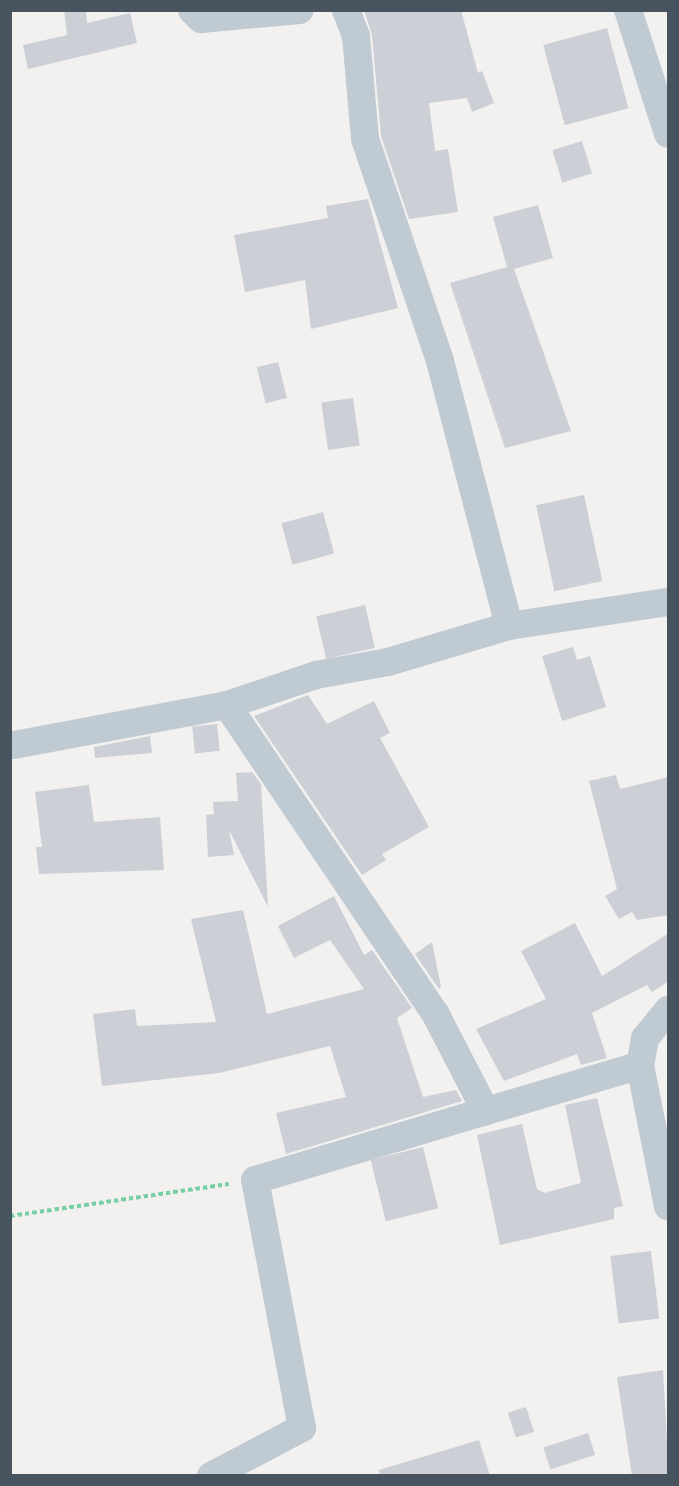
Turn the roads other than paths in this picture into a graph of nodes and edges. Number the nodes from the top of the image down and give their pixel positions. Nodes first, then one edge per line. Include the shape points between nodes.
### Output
1 (192, 10) edge
2 (300, 10) edge
3 (346, 10) edge
4 (628, 10) edge
5 (669, 134) edge
6 (669, 602) edge
7 (509, 626) junction
8 (227, 705) junction
9 (14, 745) dead end
10 (669, 1010) edge
11 (640, 1065) junction
12 (486, 1112) junction
13 (669, 1206) edge
14 (211, 1476) edge

1 - 2 street via 201,19
3 - 7 street via 356,36 365,138 440,361
4 - 5 street
6 - 7 street
7 - 8 street via 388,662 316,675
8 - 9 street
8 - 12 street via 435,1013
10 - 11 street via 645,1038
11 - 12 street
11 - 13 street
12 - 14 street via 255,1180 302,1428

